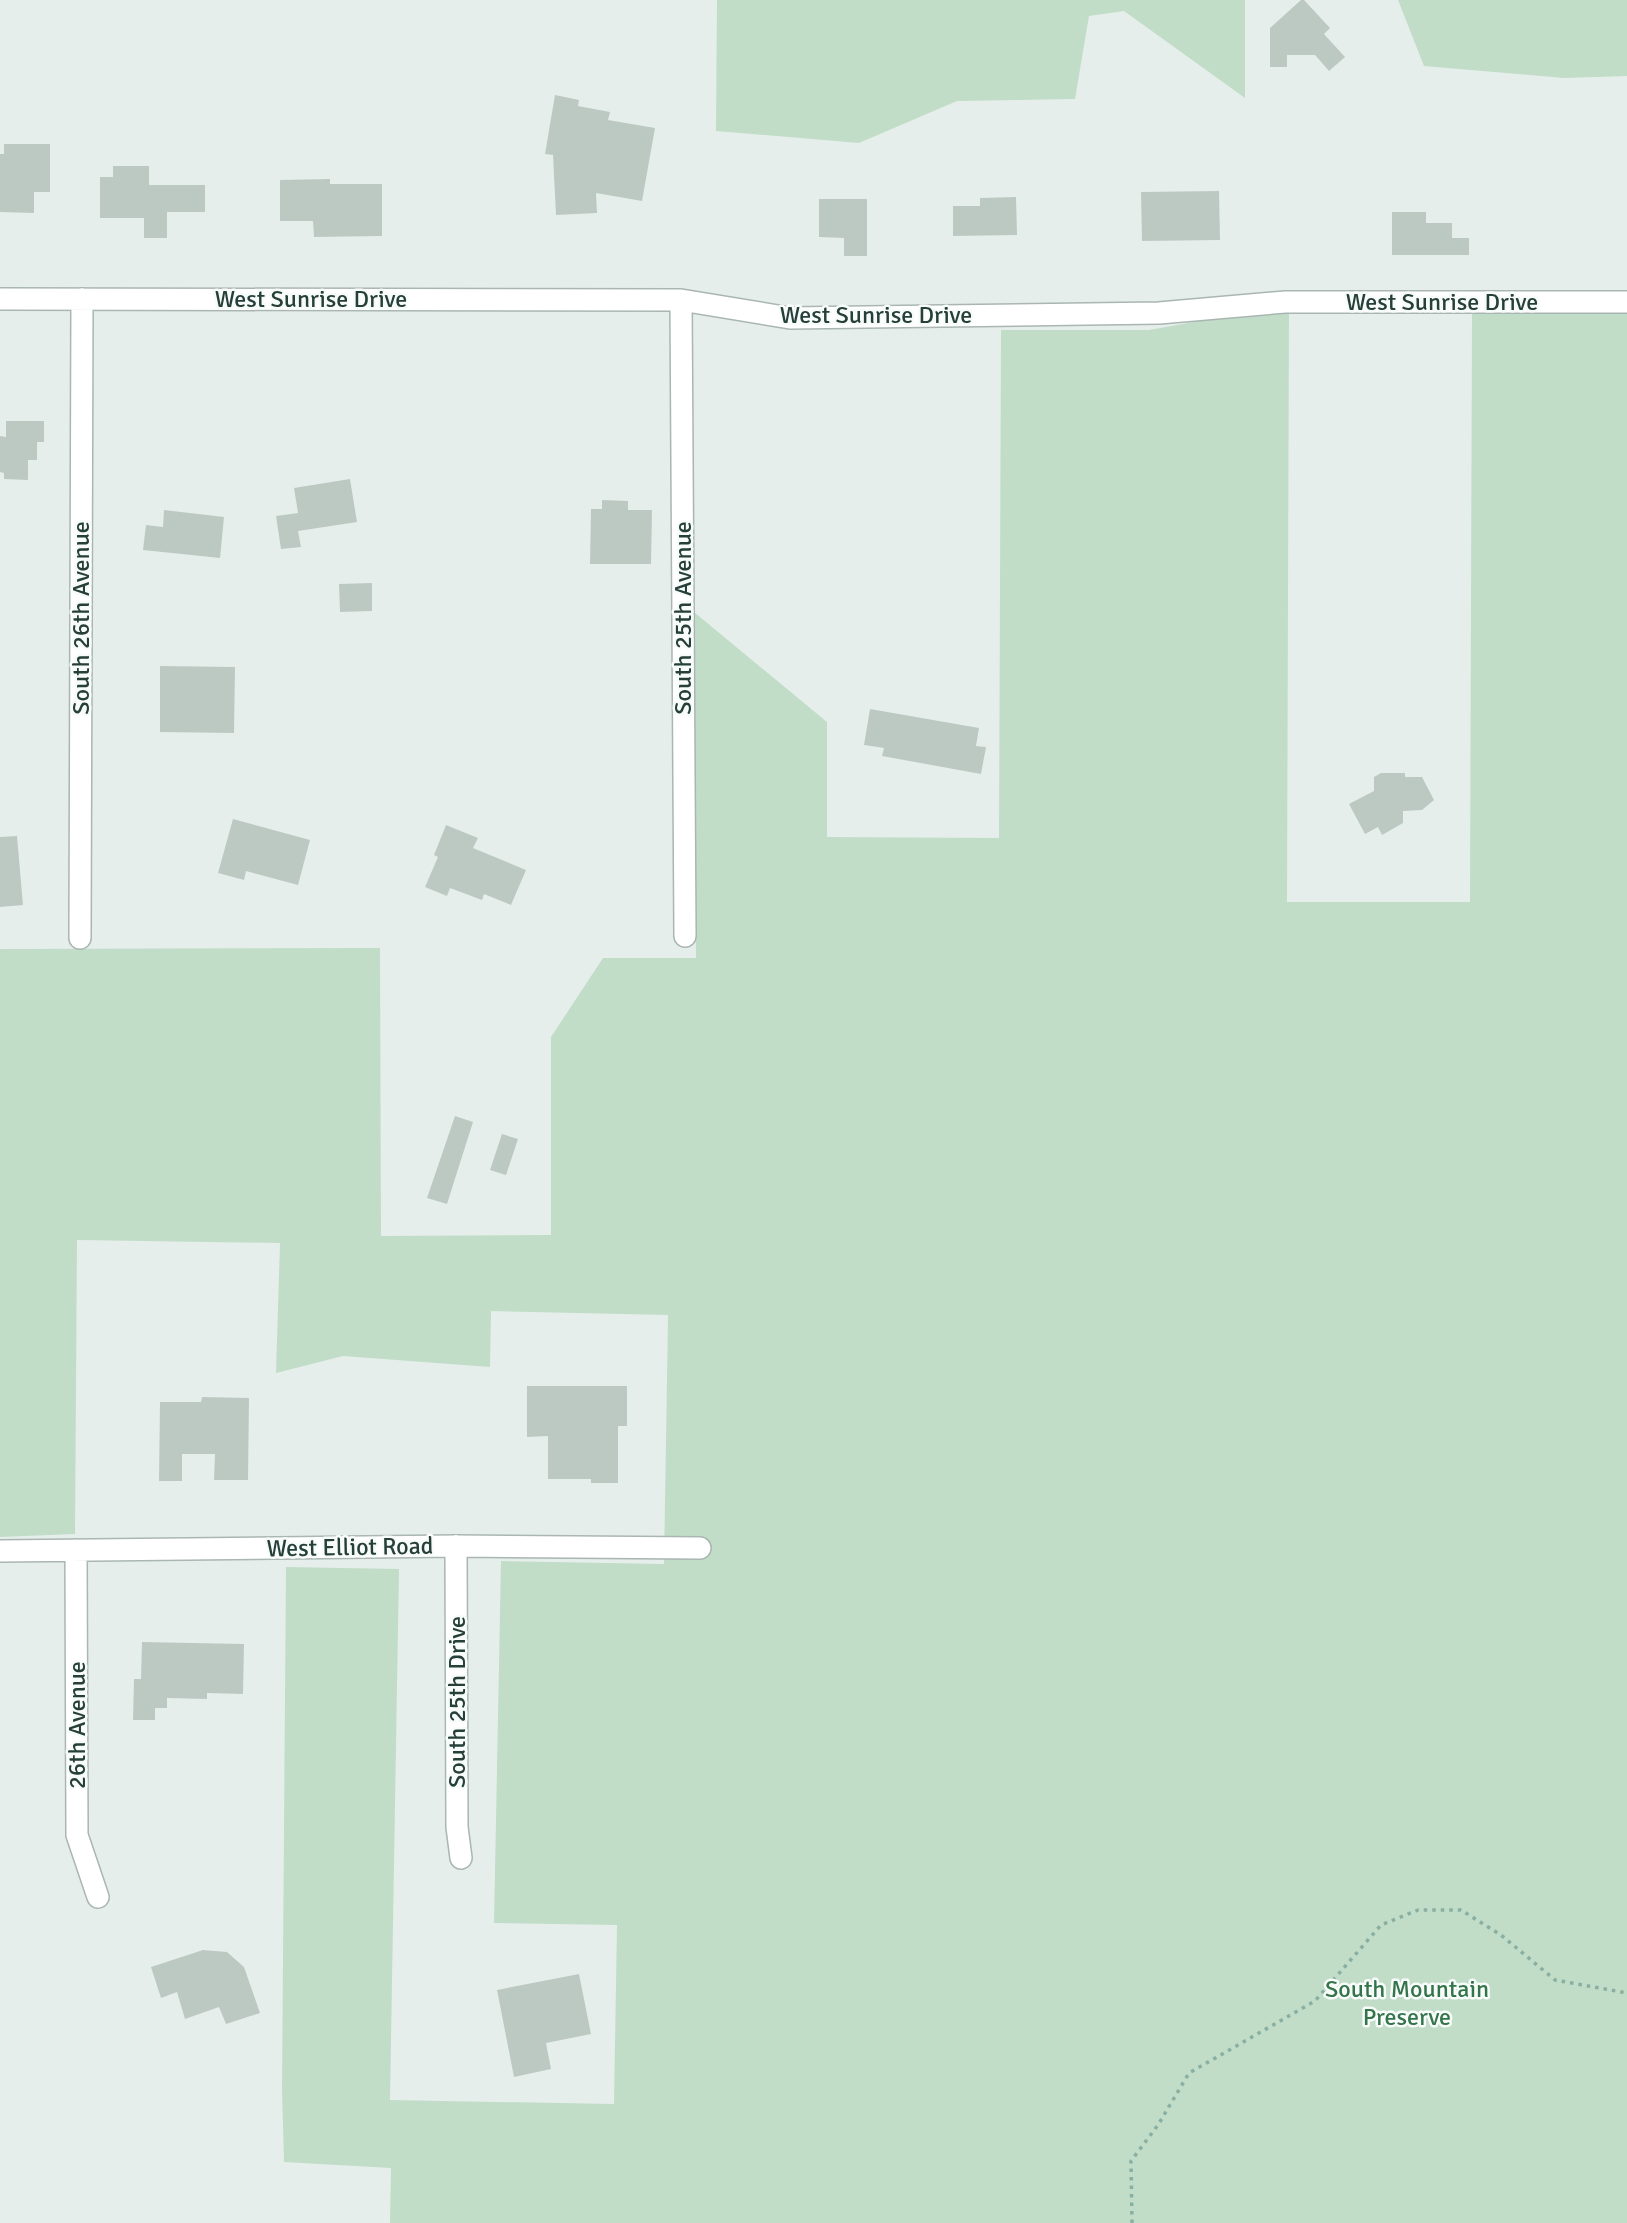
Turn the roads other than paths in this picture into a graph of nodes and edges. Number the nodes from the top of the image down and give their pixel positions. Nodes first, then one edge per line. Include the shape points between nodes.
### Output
1 (0, 299) edge
2 (82, 299) junction
3 (681, 300) junction
4 (1627, 302) edge
5 (685, 936) dead end
6 (80, 939) dead end
7 (456, 1546) junction
8 (700, 1548) dead end
9 (76, 1550) junction
10 (0, 1551) edge
11 (461, 1858) dead end
12 (98, 1897) dead end

1 - 2 street, West Sunrise Drive
2 - 3 street, West Sunrise Drive
2 - 6 street, South 26th Avenue
3 - 4 street, West Sunrise Drive via 790,318 1159,313 1285,302
3 - 5 street, South 25th Avenue
7 - 8 street, West Elliot Road
7 - 9 street, West Elliot Road
7 - 11 street, South 25th Drive via 457,1827
9 - 10 street, West Elliot Road
9 - 12 street, 26th Avenue via 77,1835

